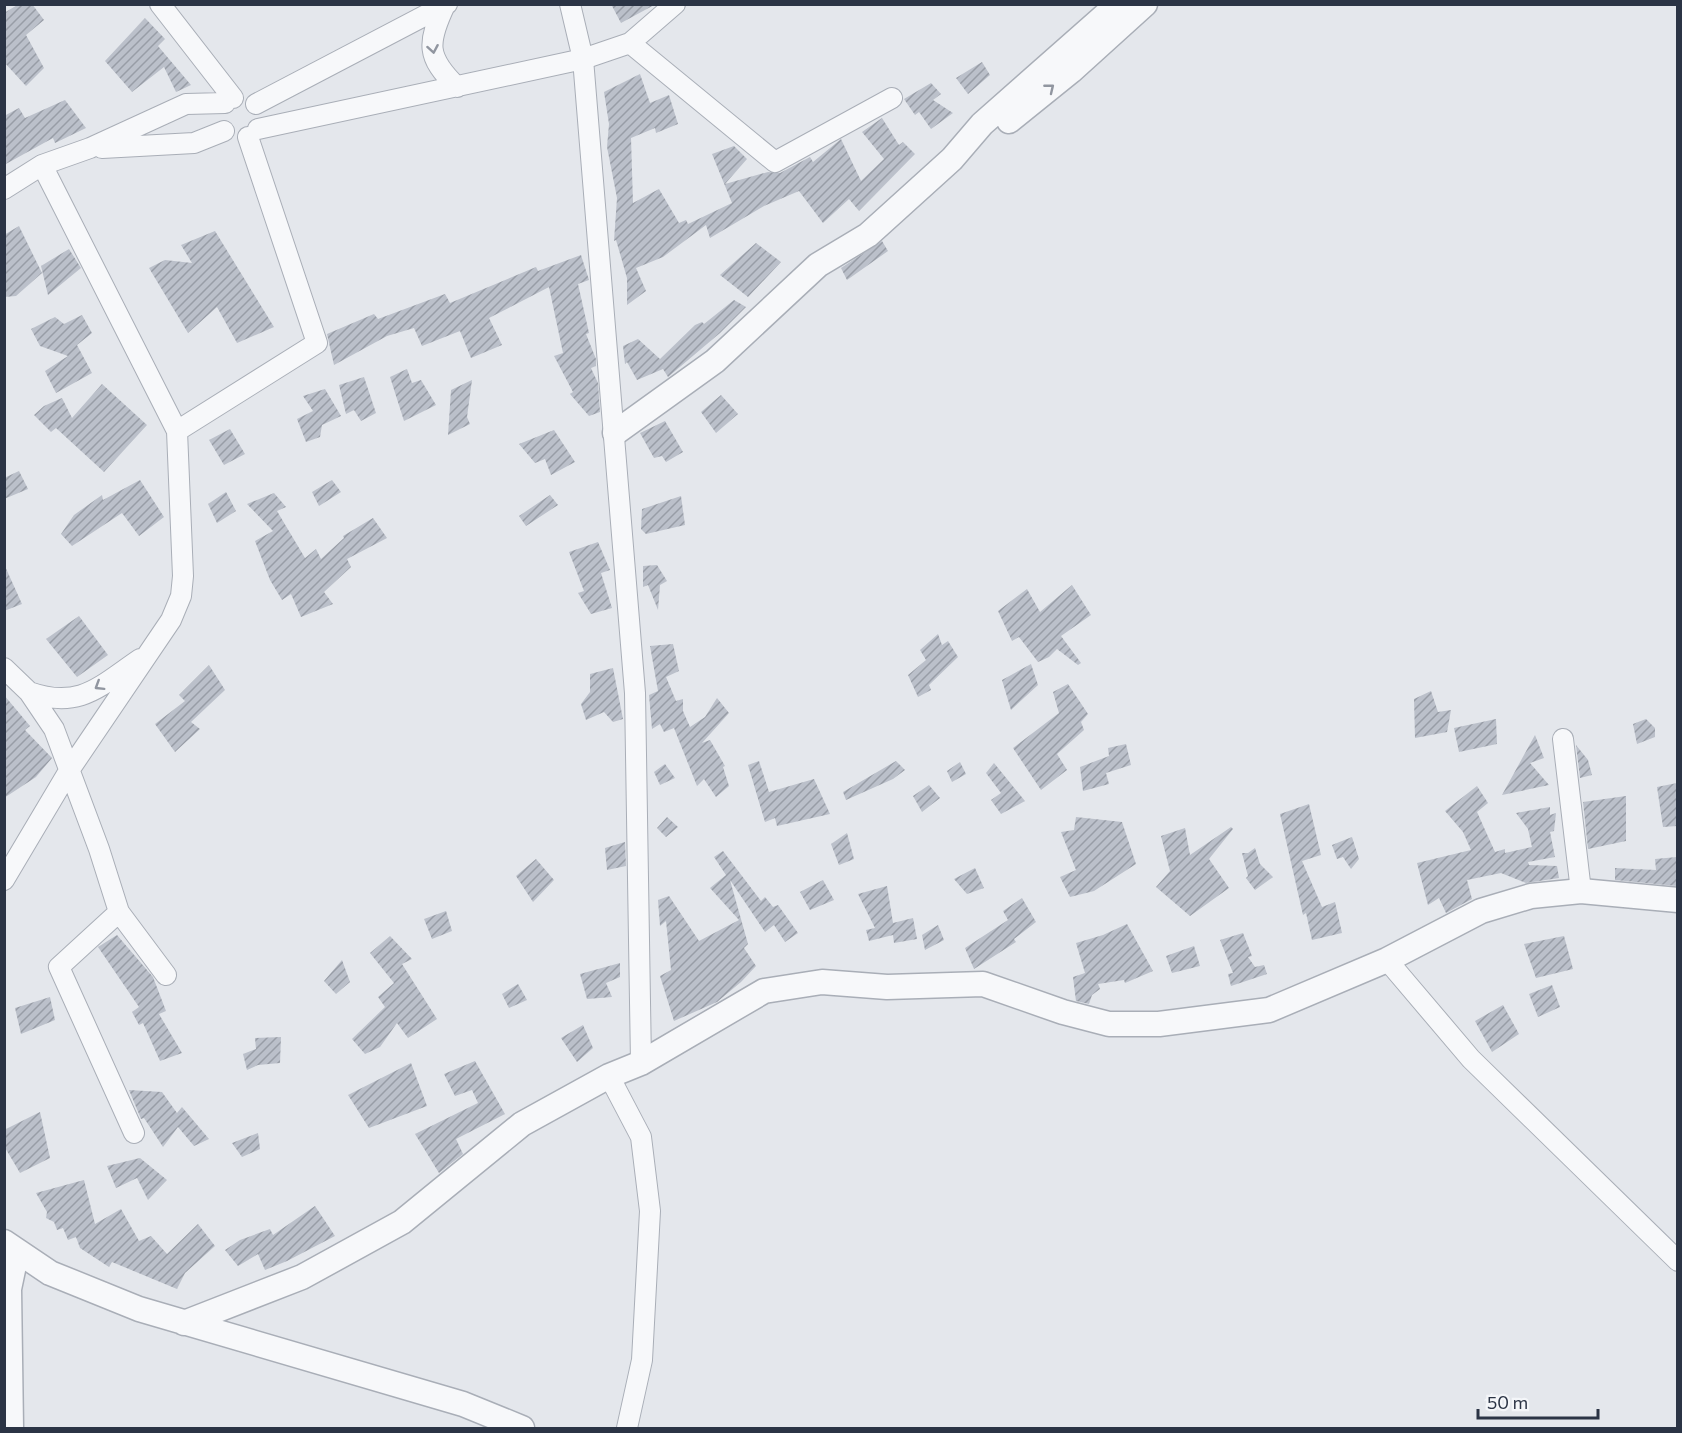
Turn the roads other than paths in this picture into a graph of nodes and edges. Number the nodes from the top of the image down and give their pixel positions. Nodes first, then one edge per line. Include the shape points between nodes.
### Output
1 (160, 4) edge
2 (570, 4) edge
3 (675, 4) edge
4 (1118, 4) edge
5 (1145, 4) edge
6 (446, 5) edge
7 (630, 43) junction
8 (583, 59) junction
9 (457, 87) junction
10 (892, 98) dead end
11 (229, 100) junction
12 (256, 104) junction
13 (224, 131) junction
14 (253, 133) junction
15 (90, 148) junction
16 (952, 159) junction
17 (42, 165) junction
18 (4, 189) edge
19 (177, 431) junction
20 (615, 433) junction
21 (148, 654) junction
22 (4, 668) edge
23 (29, 692) junction
24 (1563, 739) dead end
25 (70, 769) junction
26 (4, 880) edge
27 (1581, 891) junction
28 (1677, 900) edge
29 (119, 912) junction
30 (1387, 960) junction
31 (165, 975) dead end
32 (641, 1063) junction
33 (609, 1076) junction
34 (134, 1133) dead end
35 (11, 1246) edge
36 (1677, 1262) edge
37 (184, 1323) junction
38 (11, 1428) edge
39 (522, 1428) edge
40 (627, 1428) edge

1 - 11 street
2 - 8 street
3 - 7 street
4 - 16 street via 982,124
16 -> 5 street via 990,136
6 -> 9 street via 431,40 438,67
6 - 12 street
7 - 8 street
7 - 10 street via 775,162
8 - 9 street
8 - 20 street
9 - 14 street
11 - 12 street via 245,97
11 - 13 street via 219,114
11 - 15 street via 186,104
12 - 14 street via 261,116
13 - 14 street via 235,138
13 - 15 street via 194,143
14 - 19 street via 317,343
15 - 17 street
16 - 20 street via 868,235 818,265 715,361
17 - 18 street
17 - 19 street
19 - 21 street via 181,596 171,620
20 - 32 street via 635,693
21 -> 23 street via 92,690 69,699 51,700
21 - 25 street
22 - 23 street
23 - 25 street via 54,729
24 - 27 street
25 - 26 street
25 - 29 street
27 - 28 street
27 - 30 street via 1531,896 1481,911
29 - 31 street
29 - 34 street via 59,967
30 - 32 street via 1269,1010 1159,1024 1109,1024 983,984 887,987 822,982 765,991
30 - 36 street via 1471,1059
32 - 33 street
33 - 37 street via 522,1124 402,1222 302,1277
33 - 40 street via 641,1137 650,1211 642,1360
35 - 37 street via 50,1273
35 - 38 street
37 - 39 street via 464,1404

